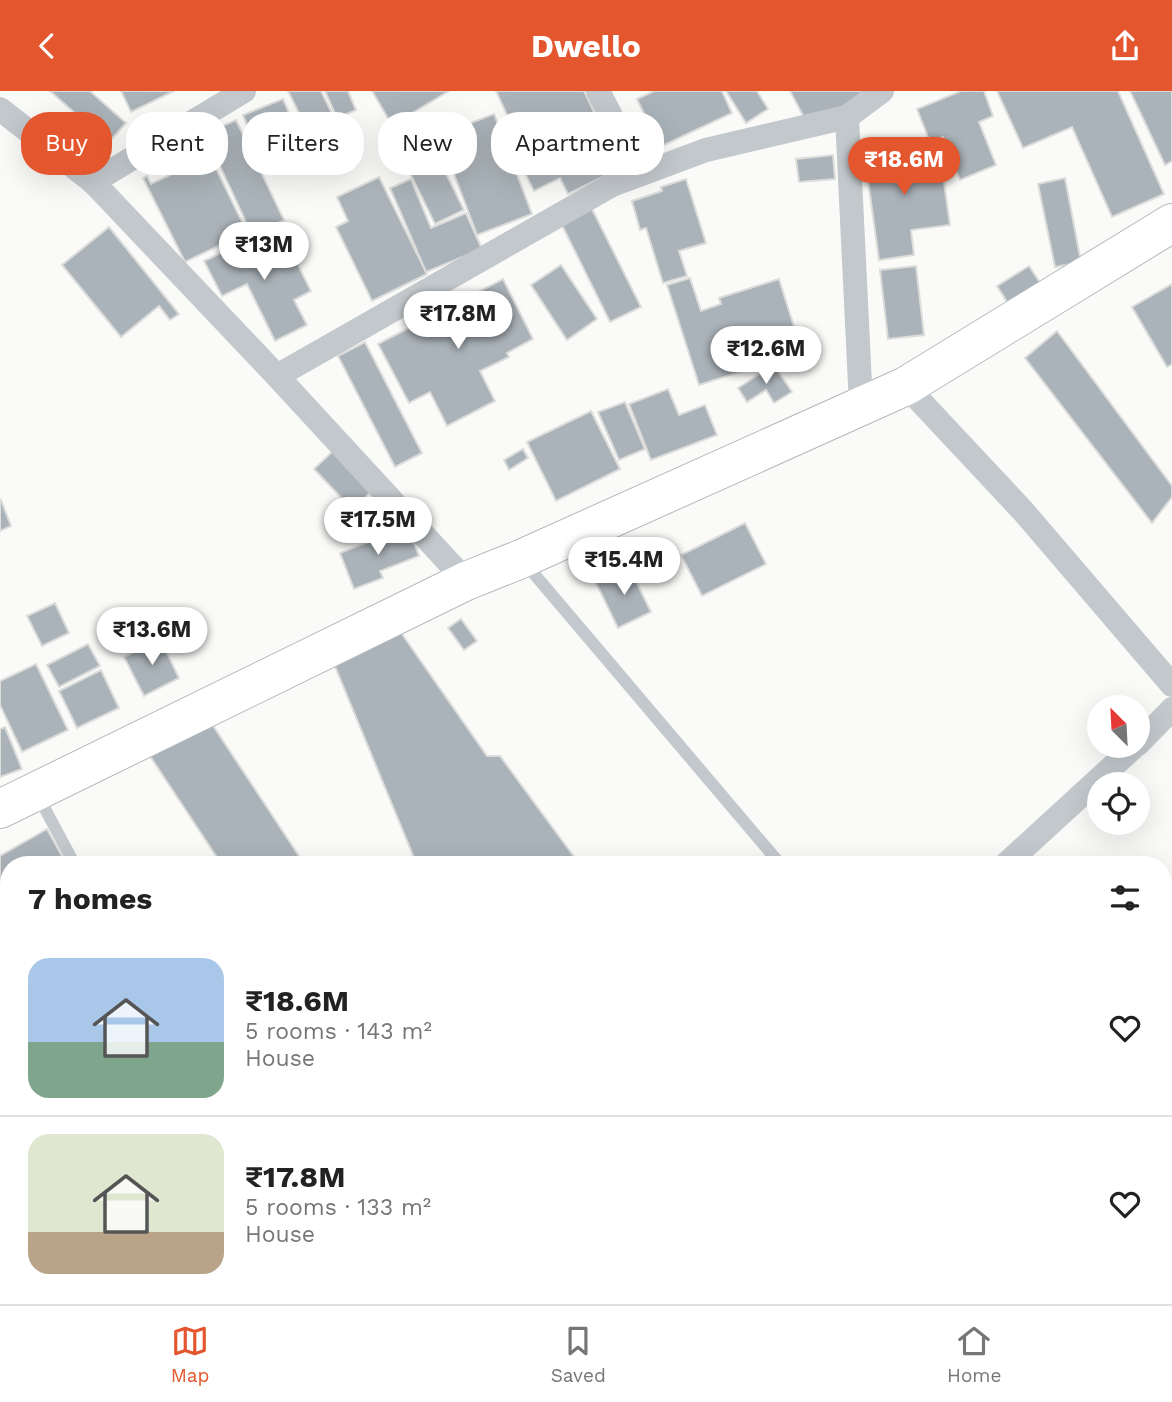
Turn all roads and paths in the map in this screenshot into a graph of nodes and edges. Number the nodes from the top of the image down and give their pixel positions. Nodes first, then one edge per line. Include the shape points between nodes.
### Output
1 (244, 91) edge
2 (598, 91) edge
3 (882, 91) edge
4 (0, 109) edge
5 (609, 112) edge
6 (847, 117) junction
7 (664, 166) edge
8 (638, 175) edge
9 (93, 182) junction
10 (1172, 223) edge
11 (277, 376) junction
12 (906, 386) junction
13 (861, 405) junction
14 (522, 559) junction
15 (466, 581) junction
16 (1172, 685) edge
17 (1172, 709) edge
18 (1150, 732) edge
19 (1123, 758) edge
20 (35, 790) junction
21 (0, 809) edge
22 (70, 856) edge
23 (773, 856) edge
24 (1014, 856) edge

1 - 9 street
2 - 5 street
3 - 6 street
4 - 9 street
6 - 7 street via 706,150
6 - 13 street
8 - 11 street via 612,185
9 - 11 street
10 - 12 highway
11 - 15 street
12 - 13 highway
12 - 16 street via 1023,511
13 - 14 highway
14 - 15 highway
14 - 23 lane
15 - 20 highway
17 - 18 street
19 - 24 street
20 - 21 highway
20 - 22 lane

